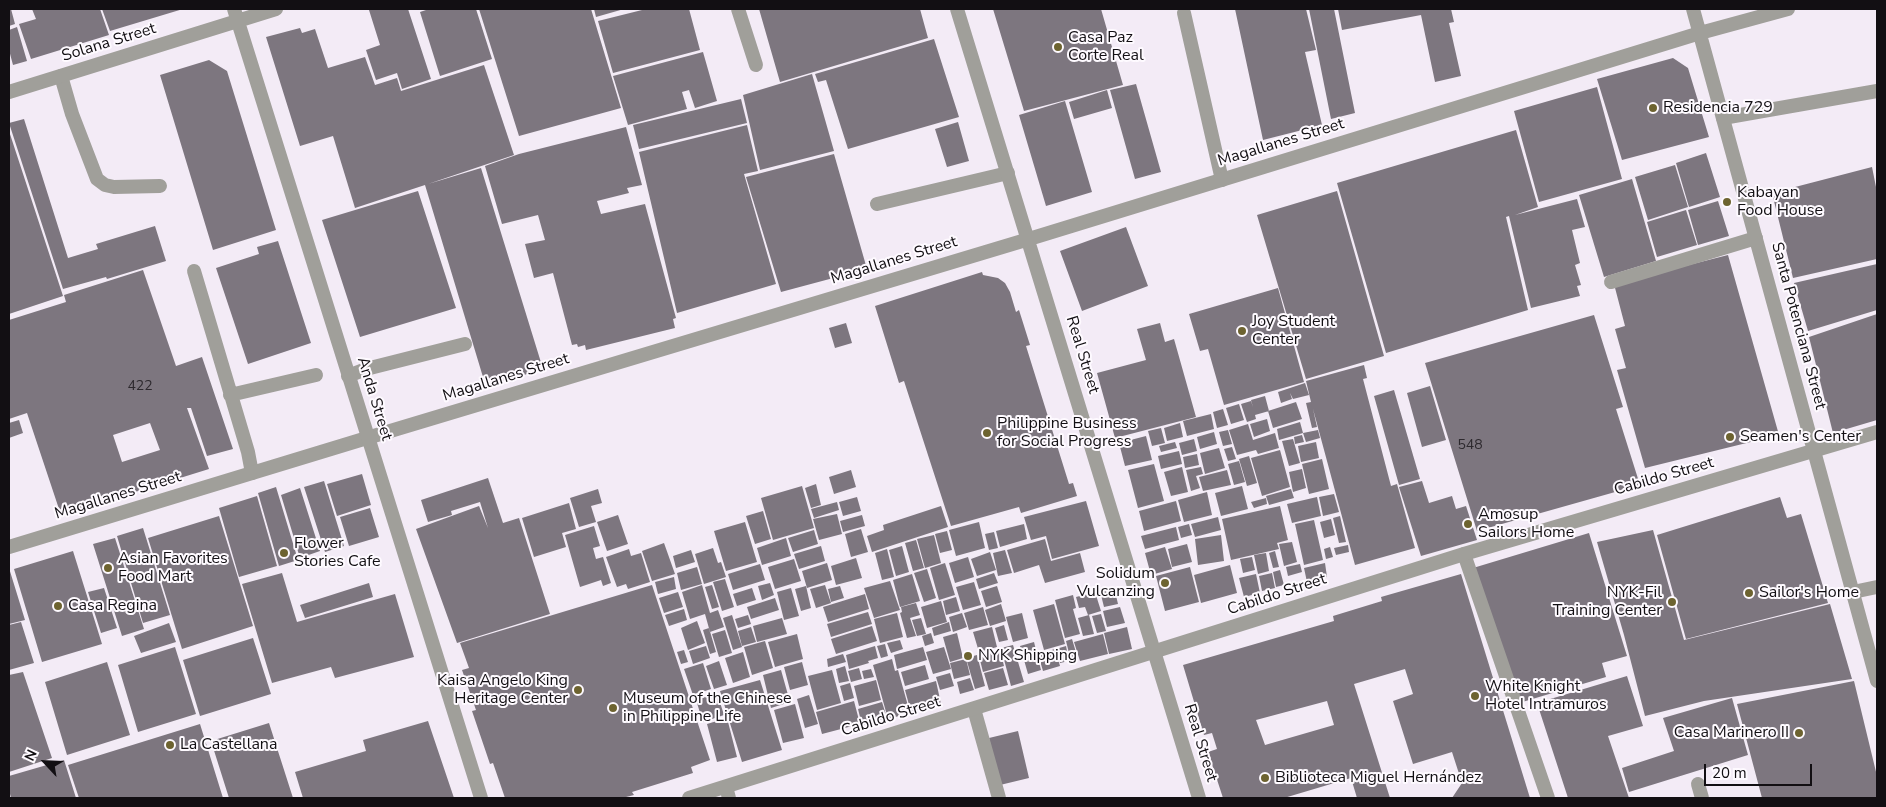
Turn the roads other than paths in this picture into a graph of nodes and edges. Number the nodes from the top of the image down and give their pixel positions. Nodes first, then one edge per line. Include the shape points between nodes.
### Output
1 (276, 9) edge
2 (738, 9) edge
3 (957, 9) edge
4 (1693, 9) edge
5 (1788, 9) edge
6 (1184, 14) dead end
7 (236, 15) edge
8 (1700, 32) junction
9 (756, 65) dead end
10 (61, 76) junction
11 (1877, 91) edge
12 (9, 92) edge
13 (1723, 118) junction
14 (1008, 173) junction
15 (1222, 180) junction
16 (160, 186) dead end
17 (877, 204) dead end
18 (1756, 238) junction
19 (1029, 239) junction
20 (194, 271) dead end
21 (1611, 282) dead end
22 (465, 344) dead end
23 (316, 375) dead end
24 (348, 376) junction
25 (230, 395) junction
26 (1877, 432) edge
27 (367, 438) junction
28 (1814, 451) junction
29 (252, 473) junction
30 (9, 548) edge
31 (1464, 554) junction
32 (1877, 587) edge
33 (1853, 592) junction
34 (1155, 653) junction
35 (1877, 681) edge
36 (974, 709) junction
37 (1698, 784) dead end
38 (727, 792) edge
39 (481, 798) edge
40 (689, 798) edge
41 (999, 798) edge
42 (1199, 798) edge
43 (1548, 798) edge
44 (1702, 798) edge

1 - 7 street, Solana Street
2 - 9 street
3 - 14 street, Real Street
4 - 8 street, Santa Potenciana Street
5 - 8 street, Magallanes Street
6 - 15 street
7 - 10 street, Solana Street
7 - 24 street, Anda Street
8 - 13 street, Santa Potenciana Street
8 - 15 street, Magallanes Street
10 - 12 street, Solana Street
10 - 16 street via 97,179 114,187
11 - 13 street
13 - 18 street, Santa Potenciana Street
14 - 17 street
14 - 19 street, Real Street
15 - 19 street, Magallanes Street
18 - 21 street
18 - 28 street, Santa Potenciana Street
19 - 27 street, Magallanes Street
19 - 34 street, Real Street
20 - 25 street
22 - 24 street
23 - 25 street
24 - 27 street, Anda Street
25 - 29 street
26 - 28 street, Cabildo Street
27 - 29 street, Magallanes Street
27 - 39 street, Anda Street
28 - 31 street, Cabildo Street
28 - 33 street, Santa Potenciana Street
29 - 30 street, Magallanes Street
31 - 34 street, Cabildo Street
31 - 43 street
32 - 33 street
33 - 35 street, Santa Potenciana Street
34 - 36 street, Cabildo Street
34 - 42 street, Real Street
36 - 38 street, Cabildo Street
36 - 41 street
37 - 44 street
38 - 40 street, Cabildo Street

